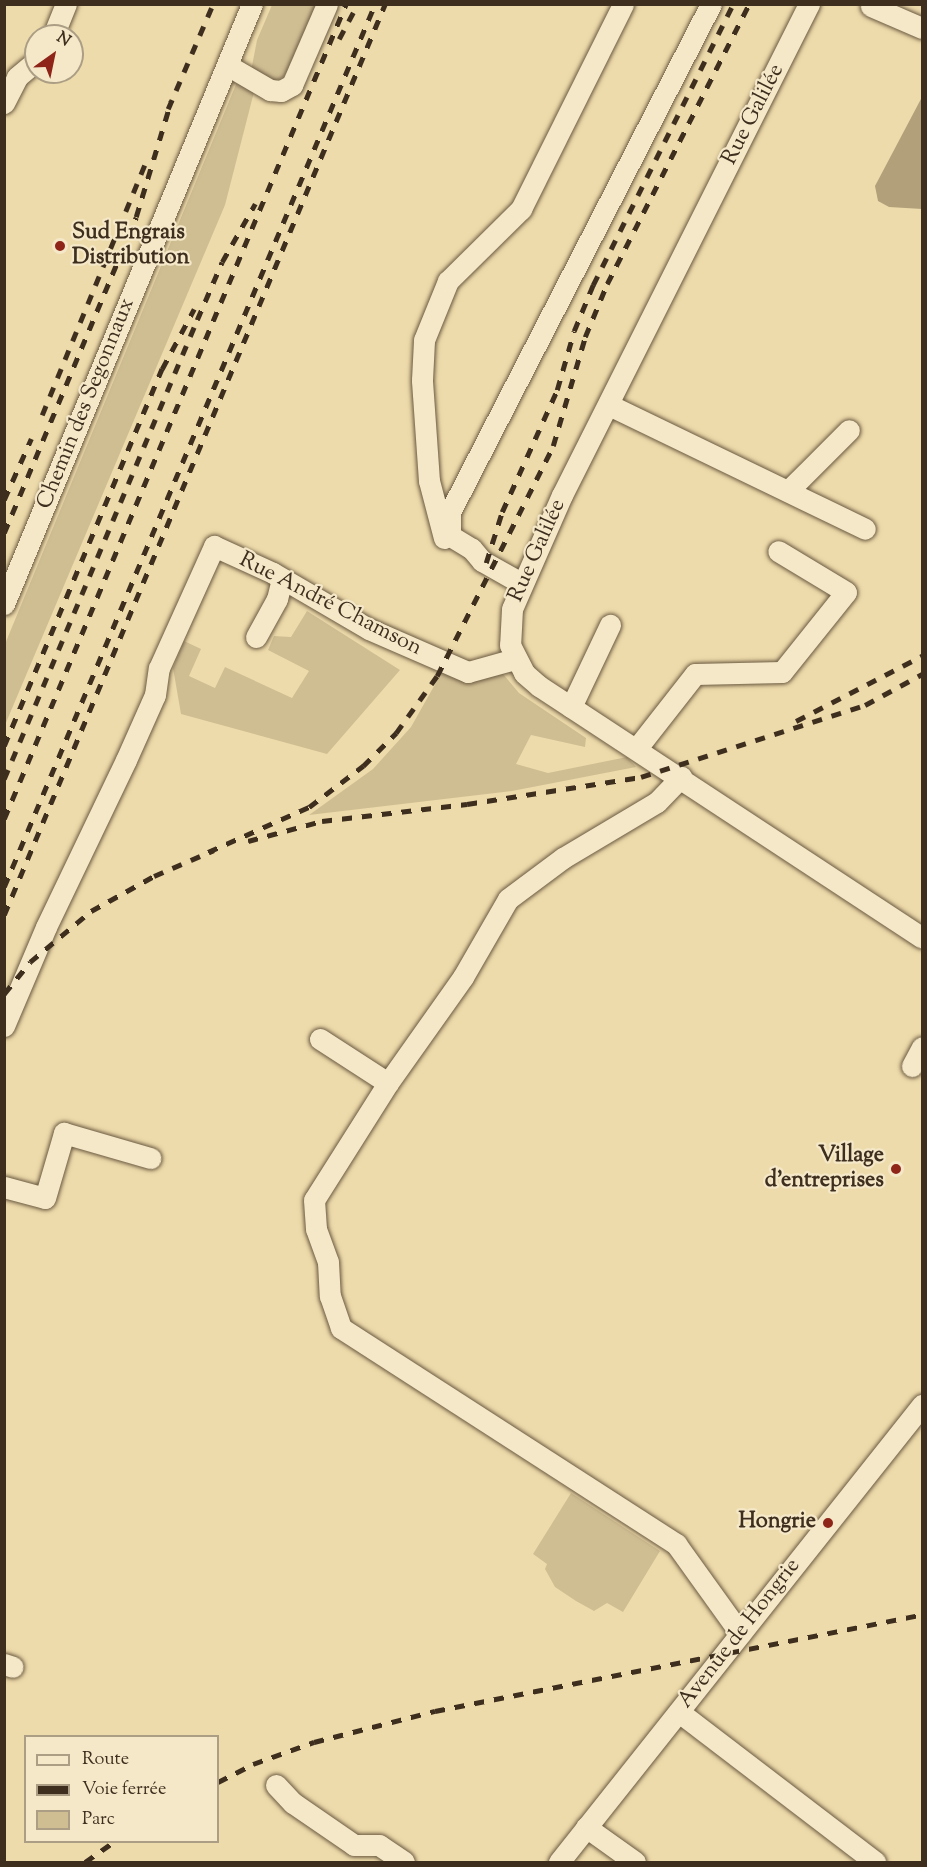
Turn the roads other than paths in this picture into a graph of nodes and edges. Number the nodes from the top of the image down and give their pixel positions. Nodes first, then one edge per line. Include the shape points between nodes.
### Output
1 (66, 4) edge
2 (252, 4) edge
3 (327, 4) edge
4 (623, 4) edge
5 (711, 4) edge
6 (809, 4) edge
7 (870, 5) edge
8 (58, 24) edge
9 (922, 28) edge
10 (227, 65) junction
11 (24, 71) edge
12 (4, 103) edge
13 (609, 405) junction
14 (849, 430) dead end
15 (788, 491) junction
16 (865, 529) dead end
17 (778, 551) dead end
18 (482, 561) junction
19 (282, 579) junction
20 (521, 583) junction
21 (4, 604) edge
22 (610, 625) dead end
23 (256, 637) dead end
24 (515, 658) junction
25 (571, 707) junction
26 (637, 748) junction
27 (681, 777) junction
28 (922, 938) edge
29 (4, 1026) edge
30 (320, 1039) dead end
31 (922, 1047) edge
32 (912, 1066) dead end
33 (388, 1083) junction
34 (150, 1158) dead end
35 (4, 1187) edge
36 (922, 1405) edge
37 (740, 1633) junction
38 (679, 1712) junction
39 (276, 1785) dead end
40 (586, 1827) junction
41 (404, 1863) edge
42 (559, 1863) edge
43 (635, 1863) edge
44 (875, 1863) edge

1 - 8 street
2 - 10 street, Chemin des Segonnaux
3 - 10 street via 292,85 281,91 270,90
4 - 18 street via 521,209 448,280 424,339 424,428 436,520 449,547
5 - 18 street via 450,512 450,536 472,549
6 - 13 street, Rue Galilée
7 - 9 street
10 - 21 street, Chemin des Segonnaux
11 - 12 street
13 - 15 street
13 - 20 street, Rue Galilée
14 - 15 street
15 - 16 street
17 - 26 street via 846,592 782,672 695,674
18 - 20 street
19 - 23 street via 278,599
19 - 24 street, Rue André Chamson via 369,629 468,672
19 - 29 street, Rue André Chamson via 214,546 159,668 155,695
20 - 24 street, Rue Galilée via 510,628
22 - 25 street
24 - 25 street via 539,686
25 - 26 street
26 - 27 street
27 - 28 street
27 - 33 street via 657,802 563,858 508,899 463,977
30 - 33 street
31 - 32 street
33 - 37 street via 314,1200 316,1229 328,1262 330,1296 341,1328 676,1544
34 - 35 street via 64,1133 45,1198
36 - 37 street, Avenue de Hongrie
37 - 38 street, Avenue de Hongrie
38 - 40 street, Avenue de Hongrie
38 - 44 street
39 - 41 street via 293,1803 354,1845 379,1845
40 - 42 street, Avenue de Hongrie
40 - 43 street

